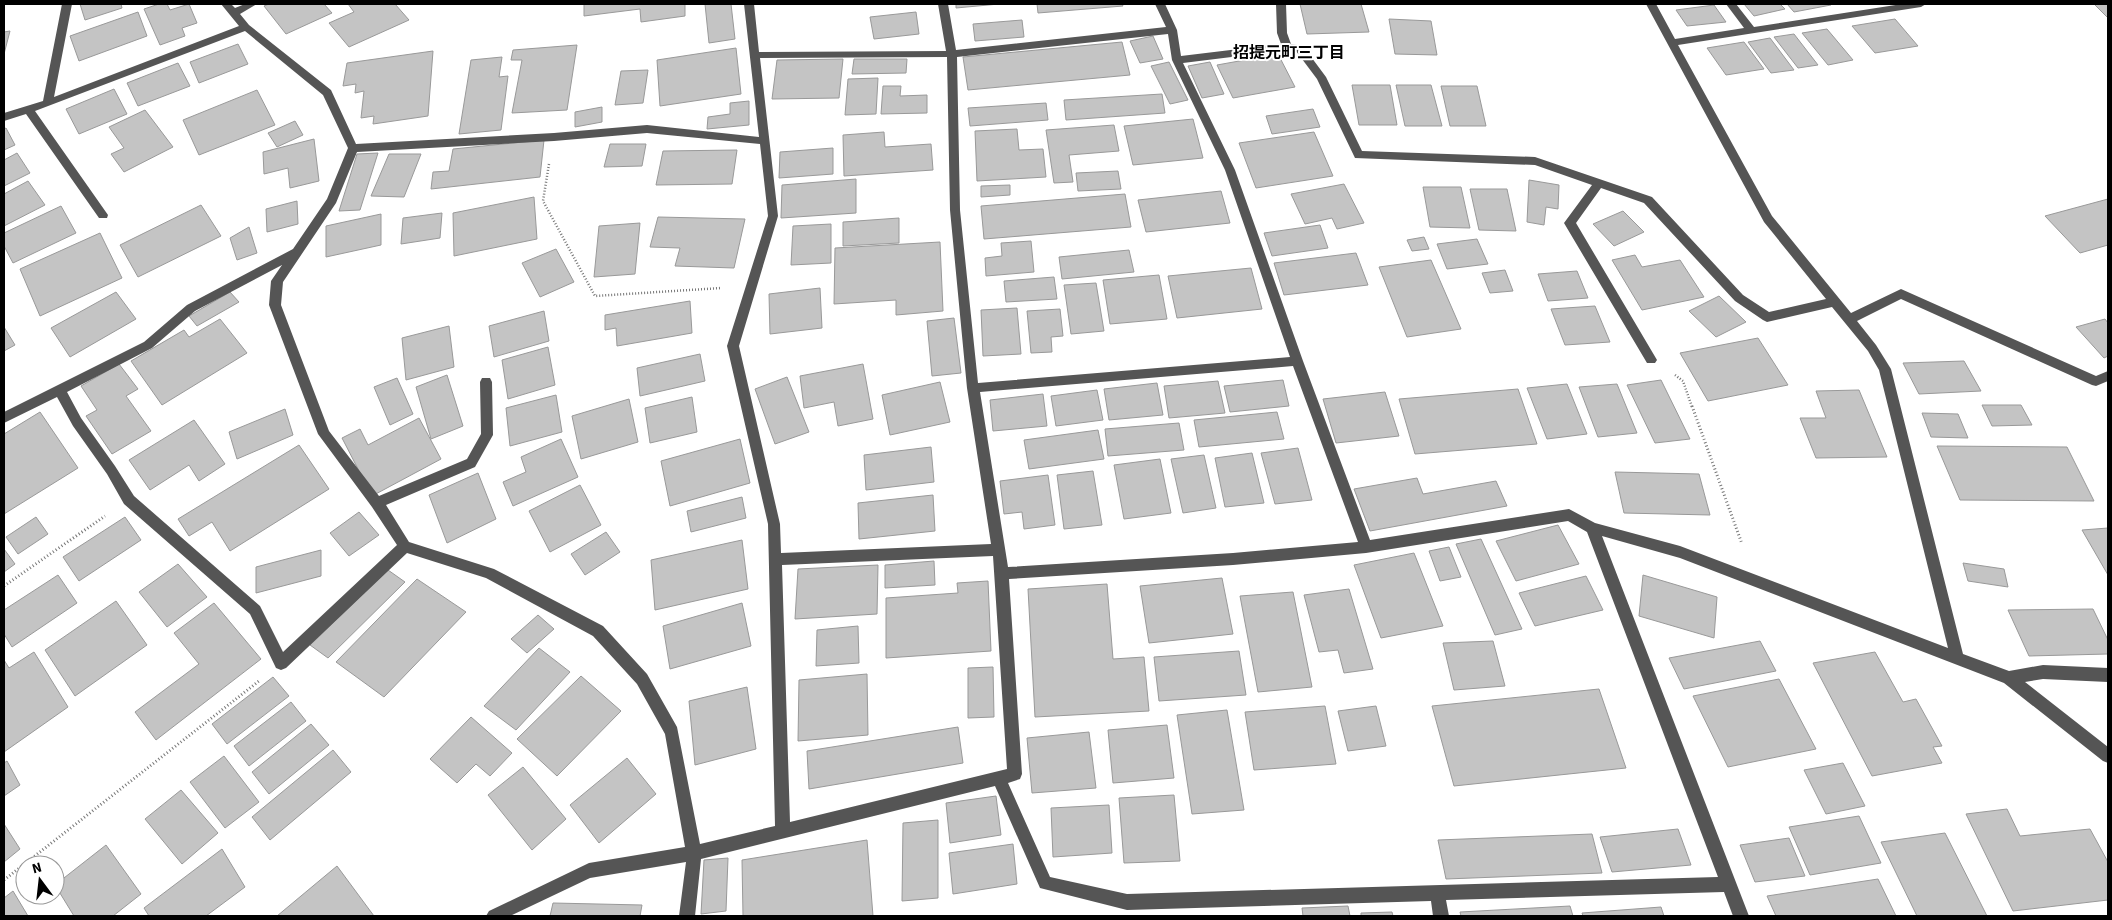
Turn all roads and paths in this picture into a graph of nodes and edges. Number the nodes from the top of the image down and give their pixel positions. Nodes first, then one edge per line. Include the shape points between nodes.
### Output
1 (67, 4) edge
2 (226, 4) edge
3 (252, 4) edge
4 (749, 4) edge
5 (943, 4) edge
6 (1160, 4) edge
7 (1281, 4) edge
8 (1650, 4) edge
9 (1731, 4) edge
10 (1921, 4) edge
11 (234, 13) junction
12 (246, 26) junction
13 (1172, 30) junction
14 (1751, 30) junction
15 (1672, 43) junction
16 (1287, 47) junction
17 (952, 54) junction
18 (755, 55) junction
19 (1177, 60) junction
20 (48, 103) junction
21 (28, 109) junction
22 (4, 117) edge
23 (554, 137) junction
24 (764, 141) junction
25 (353, 148) junction
26 (1599, 183) junction
27 (103, 215) dead end
28 (299, 250) junction
29 (752, 286) junction
30 (1835, 302) junction
31 (1849, 319) junction
32 (1651, 360) joint
33 (1296, 361) junction
34 (2108, 376) edge
35 (486, 382) dead end
36 (973, 388) junction
37 (60, 390) junction
38 (4, 418) edge
39 (129, 500) junction
40 (377, 503) junction
41 (1592, 528) junction
42 (405, 546) junction
43 (1366, 547) junction
44 (999, 550) junction
45 (775, 558) junction
46 (1002, 573) junction
47 (1756, 582) junction
48 (4, 586) edge
49 (1958, 660) junction
50 (281, 663) junction
51 (2108, 675) edge
52 (2009, 678) junction
53 (2108, 756) edge
54 (999, 778) junction
55 (783, 832) junction
56 (694, 853) junction
57 (4, 880) edge
58 (1728, 884) junction
59 (1437, 894) junction
60 (494, 916) edge
61 (687, 916) edge
62 (1441, 916) edge
63 (1741, 916) edge

1 - 20 street
2 - 11 street
3 - 11 street
4 - 18 street
5 - 17 street
6 - 13 street
7 - 16 street via 1282,33
8 - 15 street
9 - 14 street
10 - 14 street
11 - 12 street
12 - 20 street
12 - 25 street via 327,93
13 - 17 street
13 - 19 street
14 - 15 street
15 - 30 street via 1768,219
16 - 19 street
16 - 26 street via 1299,48 1321,77 1359,155 1535,161
17 - 18 street
17 - 36 street via 955,210
18 - 24 street
19 - 33 street via 1230,170
20 - 21 street
21 - 22 street
21 - 27 street
23 - 24 street via 647,129
23 - 25 street
23 - 29 path via 543,201 595,296
24 - 29 street via 773,216
25 - 28 street via 332,200
26 - 30 street via 1648,200 1739,298 1766,317
26 - 32 street via 1570,223
28 - 37 street via 191,308 148,345
28 - 40 street via 277,282 275,306 324,434
29 - 45 street via 733,346 774,524
30 - 31 street
31 - 34 street via 1901,294 2096,381
31 - 49 street via 1885,369
32 - 47 path via 1683,381
33 - 36 street
33 - 43 street
35 - 40 street via 487,434 471,463
36 - 44 street
37 - 38 street
37 - 39 street via 77,422
39 - 48 path
39 - 50 street via 254,610
40 - 42 street
41 - 43 street via 1569,515
41 - 47 street via 1680,552
41 - 58 street
42 - 50 street
42 - 56 street via 489,573 598,631 642,679 672,732
43 - 46 street via 1234,559
44 - 45 street
44 - 46 street
45 - 55 street
46 - 54 street via 1015,774
47 - 49 street
49 - 52 street
50 - 57 path
51 - 52 street via 2043,672
52 - 53 street
54 - 55 street
54 - 59 street via 1045,882 1127,902
55 - 56 street
56 - 60 street via 589,871
56 - 61 street
58 - 59 street
58 - 63 street
59 - 62 street

